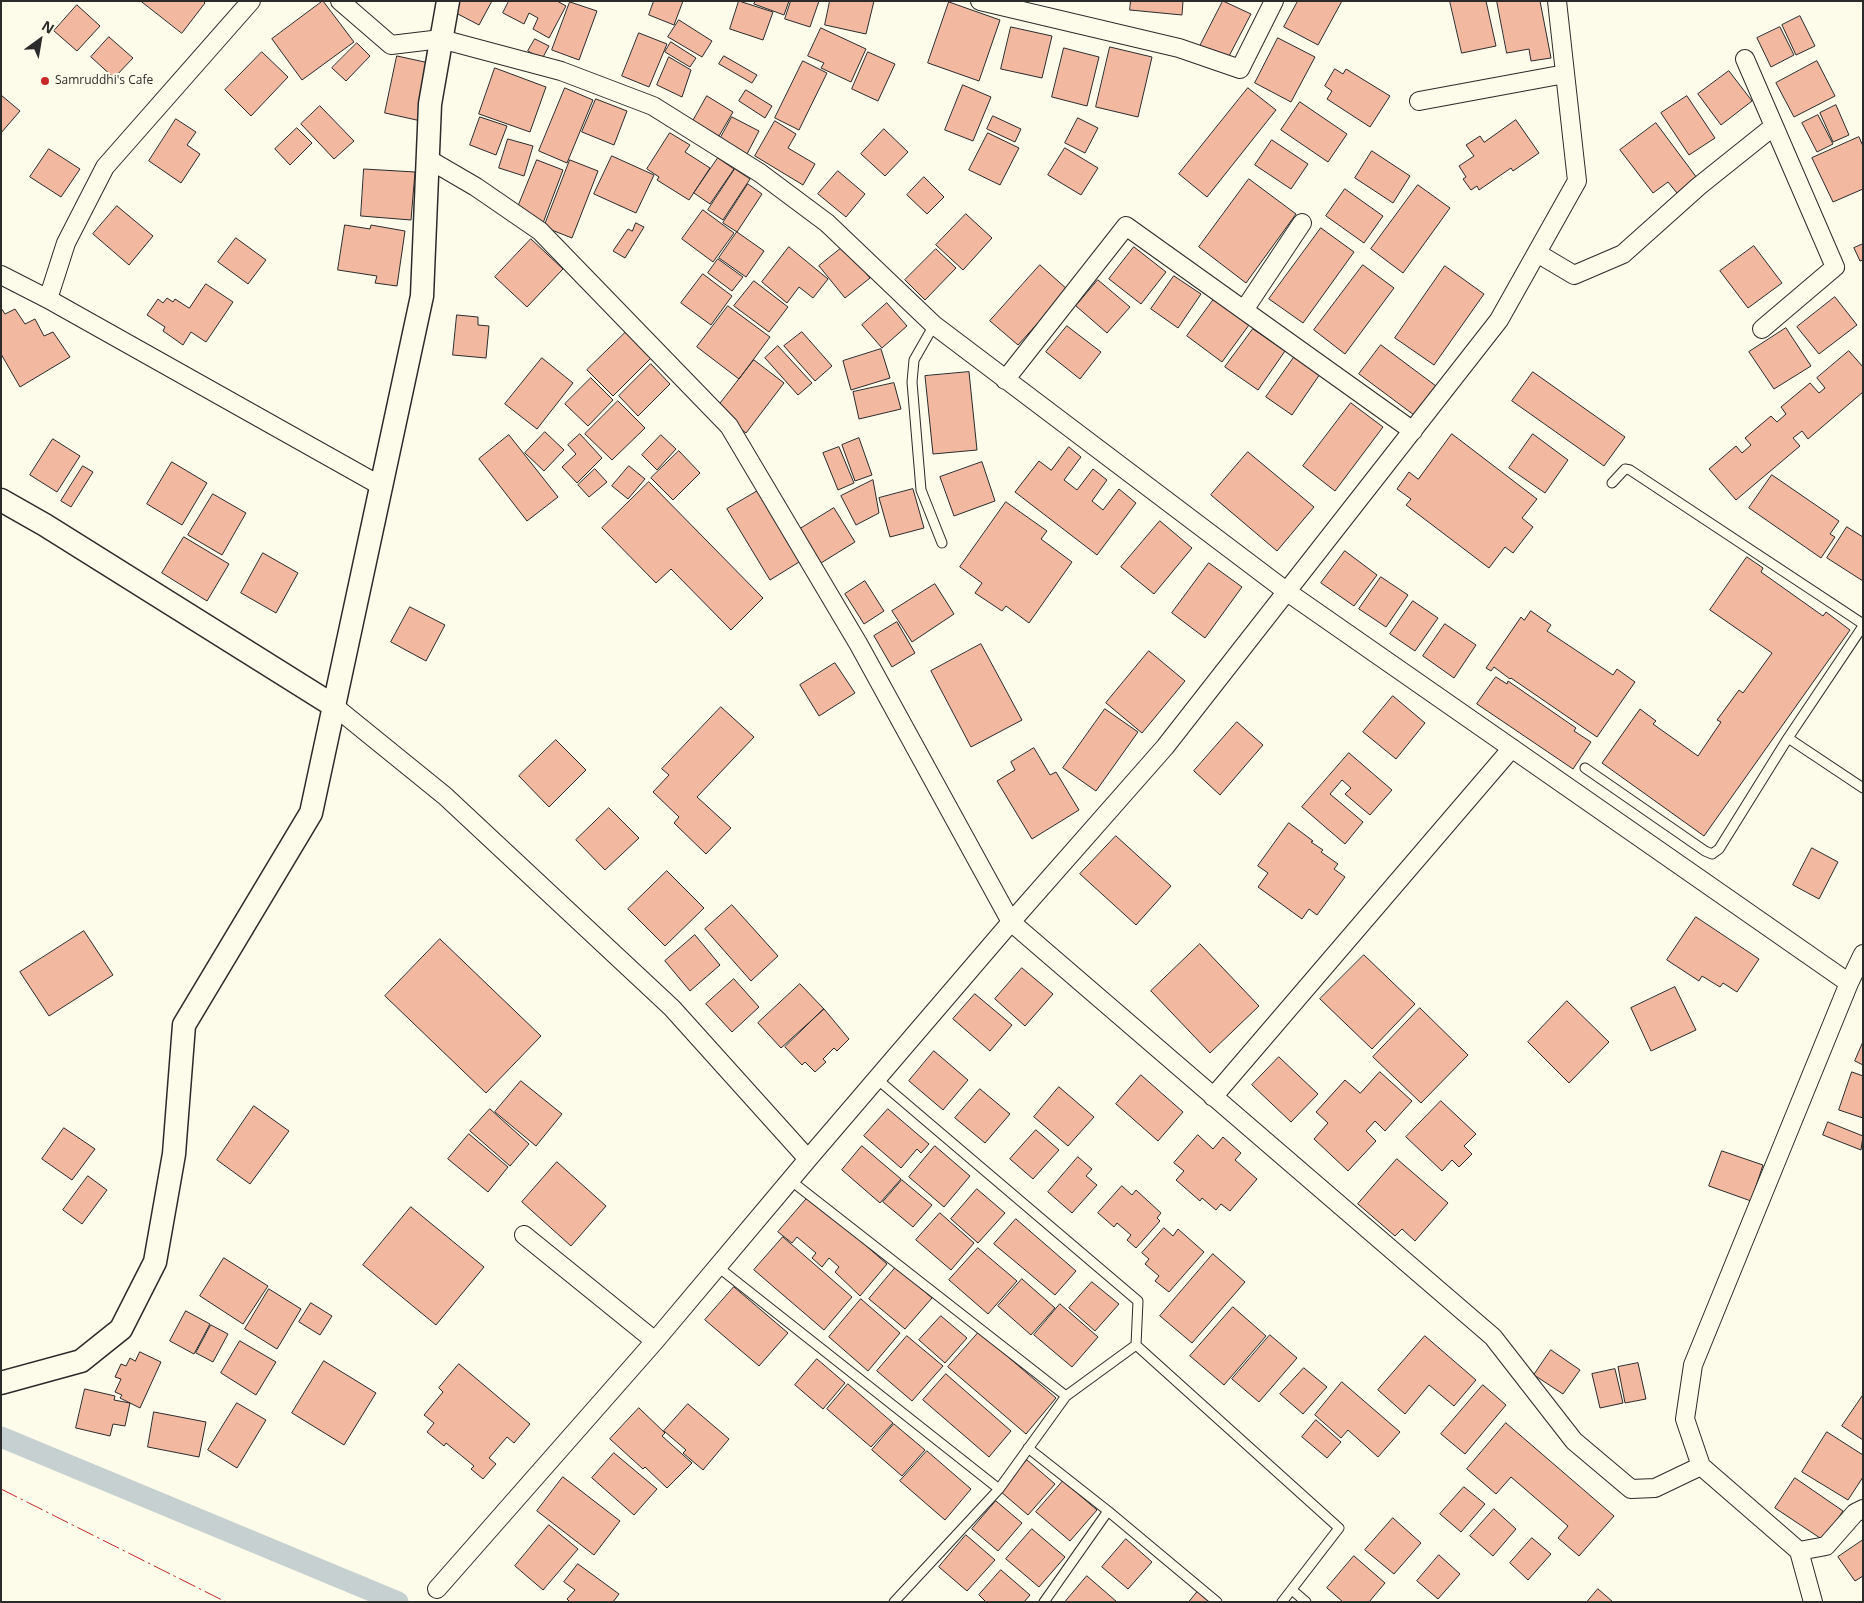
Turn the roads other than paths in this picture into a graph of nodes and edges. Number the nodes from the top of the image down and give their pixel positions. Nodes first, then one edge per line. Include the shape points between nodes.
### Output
1 (251, 1) edge
2 (340, 1) edge
3 (448, 1) edge
4 (980, 1) edge
5 (1557, 1) edge
6 (1272, 3) edge
7 (441, 39) junction
8 (1745, 59) dead end
9 (1565, 74) junction
10 (1419, 100) dead end
11 (1774, 126) junction
12 (428, 159) junction
13 (1302, 223) dead end
14 (1537, 253) junction
15 (1, 275) edge
16 (48, 299) junction
17 (1244, 310) junction
18 (934, 325) junction
19 (1762, 329) dead end
20 (1005, 380) junction
21 (1413, 431) junction
22 (1612, 483) dead end
23 (381, 486) junction
24 (1, 500) edge
25 (942, 544) dead end
26 (1286, 592) junction
27 (1863, 625) edge
28 (334, 706) junction
29 (1788, 738) junction
30 (1512, 748) junction
31 (1585, 768) dead end
32 (1863, 788) edge
33 (1011, 922) junction
34 (1863, 954) edge
35 (1849, 983) junction
36 (876, 1079) junction
37 (1214, 1097) junction
38 (808, 1159) junction
39 (790, 1180) junction
40 (524, 1235) dead end
41 (718, 1267) junction
42 (655, 1341) junction
43 (1136, 1345) junction
44 (6, 1379) edge
45 (1066, 1396) junction
46 (1028, 1448) junction
47 (1701, 1466) junction
48 (999, 1489) junction
49 (1863, 1509) edge
50 (1108, 1511) junction
51 (1799, 1551) junction
52 (437, 1589) dead end
53 (1292, 1590) junction
54 (894, 1602) edge
55 (1044, 1602) edge
56 (1216, 1602) edge
57 (1282, 1602) edge
58 (1306, 1602) edge
59 (1813, 1602) edge

1 - 16 street via 105,167 66,243
2 - 7 street via 391,45
3 - 7 street
4 - 6 street via 1179,48 1240,69
5 - 9 street
7 - 12 street via 430,104
7 - 18 street via 561,71 653,106 760,173 827,223
8 - 11 street
9 - 10 street
9 - 14 street via 1577,181
11 - 14 street via 1699,186 1623,254 1574,275
11 - 19 street via 1835,267
12 - 23 street via 422,296
12 - 33 street via 540,231 729,426 859,645
13 - 17 street
14 - 21 street via 1499,320
15 - 16 street
16 - 23 street
17 - 20 street via 1126,226
17 - 21 street
18 - 20 street
18 - 25 lane via 914,360 912,382 921,490
20 - 26 street
21 - 26 street
22 - 27 lane via 1625,469 1630,470
23 - 28 street
24 - 28 street
26 - 30 street
26 - 33 street via 1165,747
27 - 29 lane
28 - 38 street via 445,796 672,1008
28 - 44 street via 311,813 184,1025 174,1154 155,1262 121,1329 81,1361
29 - 31 lane via 1719,849 1712,854
29 - 32 lane
30 - 35 street
30 - 37 street
33 - 36 street
33 - 37 street
34 - 35 street
35 - 47 street via 1692,1365 1685,1418
36 - 38 street
36 - 43 lane via 1138,1301
37 - 47 street via 1493,1337 1574,1441 1631,1489 1655,1488
38 - 39 street
39 - 41 street
39 - 45 lane
40 - 42 street
41 - 42 street
41 - 48 lane
42 - 52 street
43 - 45 lane
43 - 53 lane via 1339,1528
45 - 46 lane
46 - 48 lane
46 - 50 lane
47 - 51 street
48 - 54 lane
49 - 51 street via 1855,1513 1826,1546
50 - 55 lane
50 - 56 lane
51 - 59 street
53 - 57 lane
53 - 58 lane

